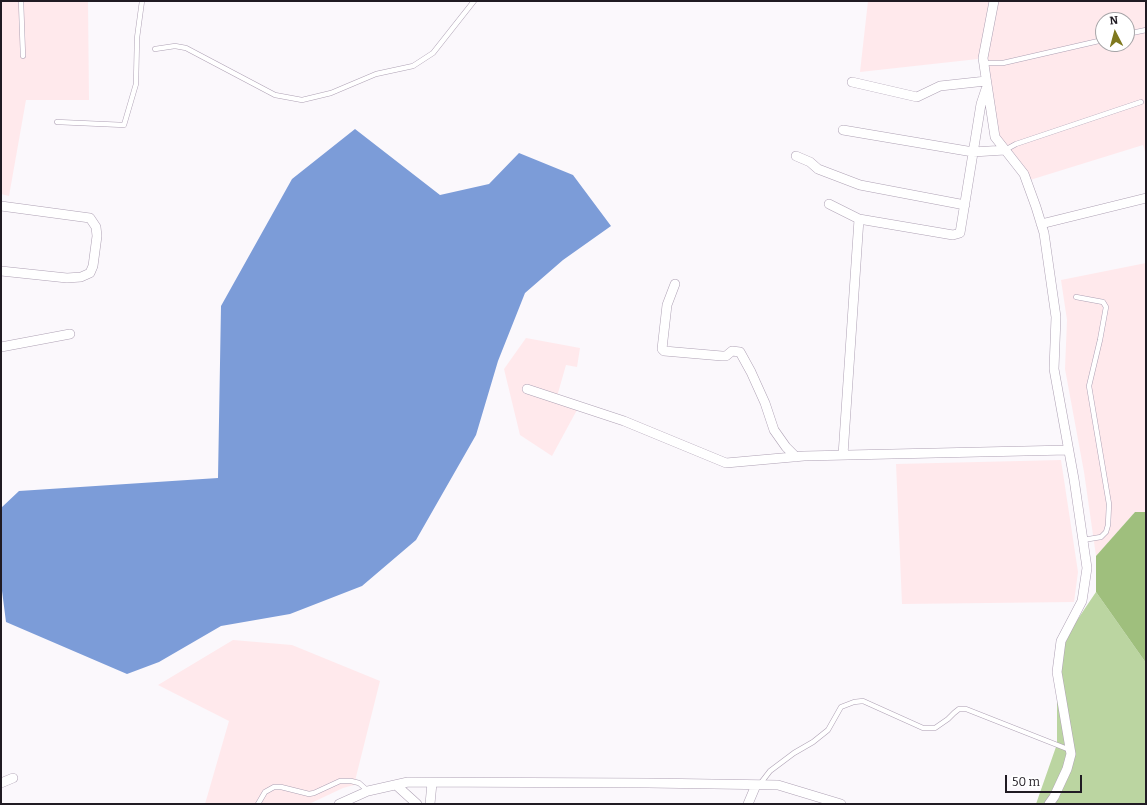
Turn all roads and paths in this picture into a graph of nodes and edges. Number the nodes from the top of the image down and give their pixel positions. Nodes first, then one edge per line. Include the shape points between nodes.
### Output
1 (21, 1) edge
2 (142, 1) edge
3 (474, 1) edge
4 (994, 1) edge
5 (1146, 30) edge
6 (1135, 32) edge
7 (1095, 42) edge
8 (155, 49) dead end
9 (23, 56) dead end
10 (983, 63) junction
11 (852, 82) dead end
12 (987, 84) junction
13 (1141, 102) dead end
14 (57, 122) dead end
15 (843, 130) dead end
16 (1005, 150) junction
17 (973, 152) junction
18 (796, 156) dead end
19 (1146, 198) edge
20 (830, 204) dead end
21 (965, 205) junction
22 (1, 206) edge
23 (859, 220) junction
24 (1041, 224) junction
25 (1, 271) edge
26 (675, 284) dead end
27 (1076, 297) dead end
28 (70, 334) dead end
29 (1, 347) edge
30 (527, 389) dead end
31 (1068, 450) junction
32 (843, 455) junction
33 (796, 457) junction
34 (1083, 540) junction
35 (1070, 750) junction
36 (13, 778) dead end
37 (1, 783) edge
38 (432, 783) junction
39 (396, 785) junction
40 (758, 785) junction
41 (368, 791) junction
42 (815, 800) edge
43 (258, 804) edge
44 (339, 804) edge
45 (417, 804) edge
46 (430, 804) edge
47 (748, 804) edge
48 (841, 804) edge
49 (1049, 804) edge

1 - 9 lane
2 - 14 lane via 137,38 136,84 124,125
3 - 8 lane via 433,53 413,66 376,74 331,93 302,100 275,96 186,48 175,46
4 - 10 street
5 - 6 lane
7 - 10 lane via 1003,63
10 - 12 street
11 - 12 street via 917,97 940,86
12 - 16 street via 995,137
12 - 17 street
13 - 16 lane
15 - 17 street
16 - 17 street
16 - 24 street via 1024,174
17 - 21 street
18 - 21 street via 810,162 818,170 860,185
19 - 24 street
20 - 23 street
21 - 23 street via 960,233 953,235
22 - 25 street via 90,218 96,227 97,236 93,266 90,273 81,277 67,278
23 - 32 street
24 - 31 street via 1056,317 1054,369
26 - 33 street via 668,305 662,349 722,356 726,356 732,350 740,352 762,397 774,430
27 - 34 lane via 1103,302 1106,307 1089,386 1109,504 1108,525 1106,532 1101,536
28 - 29 street
30 - 33 street via 624,421 726,463
31 - 32 street
31 - 34 street
32 - 33 street
34 - 35 street via 1087,568 1082,601 1060,641 1057,672
35 - 40 lane via 966,709 959,709 935,728 923,728 863,701 854,702 842,707 828,730 794,752 770,771
35 - 49 street via 1067,769
36 - 37 street
38 - 39 street via 408,782
38 - 40 street
38 - 46 street
39 - 41 street
39 - 45 street
40 - 42 street via 778,786
40 - 47 street
41 - 43 lane via 359,783 351,781 340,781 309,794 274,787 265,792
41 - 44 street
42 - 48 street

